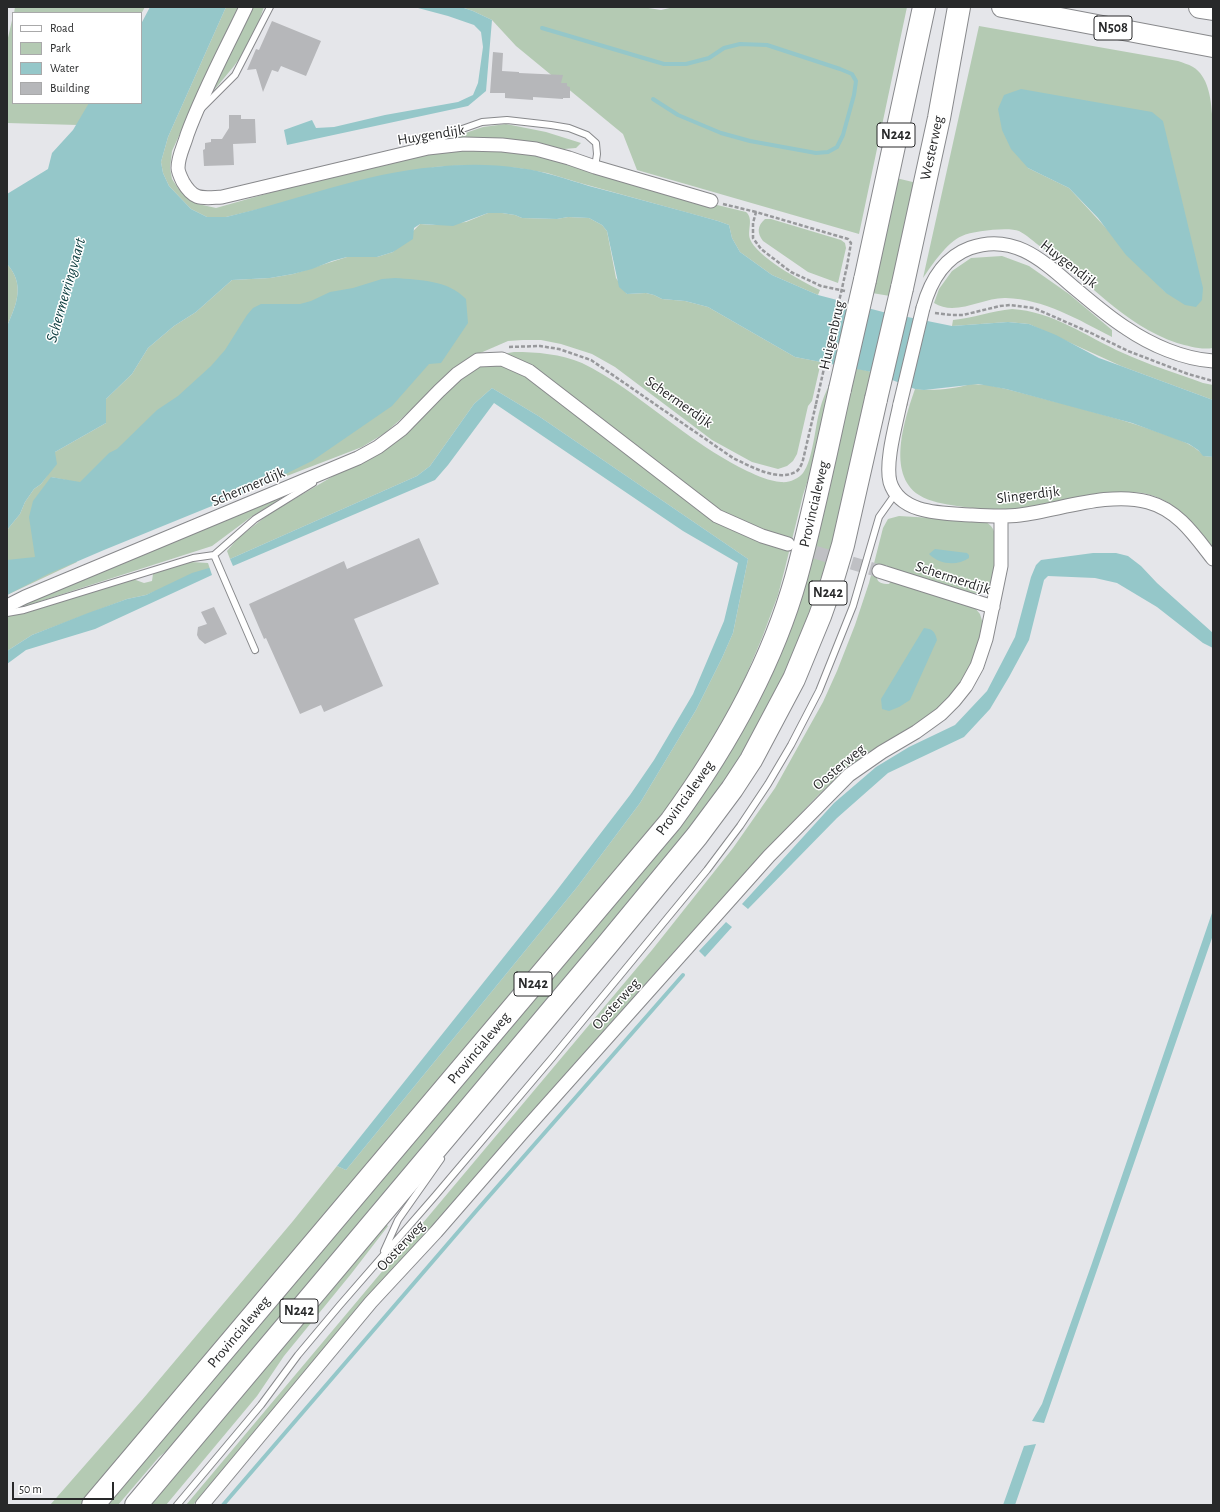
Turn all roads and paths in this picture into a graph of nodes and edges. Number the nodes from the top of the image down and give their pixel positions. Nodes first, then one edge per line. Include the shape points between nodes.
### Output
1 (246, 7) edge
2 (270, 7) edge
3 (924, 7) edge
4 (959, 7) edge
5 (1200, 7) edge
6 (1007, 8) edge
7 (1213, 9) edge
8 (1213, 47) edge
9 (194, 116) junction
10 (428, 148) junction
11 (595, 167) junction
12 (711, 201) joint
13 (756, 212) dead end
14 (847, 266) dead end
15 (506, 348) dead end
16 (1145, 358) dead end
17 (1213, 361) edge
18 (1213, 381) edge
19 (840, 389) joint
20 (876, 399) joint
21 (816, 404) joint
22 (338, 467) junction
23 (896, 493) junction
24 (1001, 516) junction
25 (788, 544) tunnel mouth
26 (214, 555) junction
27 (1213, 559) edge
28 (880, 571) tunnel mouth
29 (7, 606) edge
30 (993, 607) junction
31 (7, 612) edge
32 (255, 650) dead end
33 (462, 1117) junction
34 (451, 1142) dead end
35 (444, 1154) dead end
36 (382, 1256) junction
37 (93, 1505) edge
38 (136, 1505) edge
39 (177, 1505) edge
40 (202, 1505) edge

1 - 9 street, Huygendijk
2 - 9 lane, Huygendijk via 235,75
3 - 19 highway, Huigenbrug / N242, bridge
4 - 20 highway, Westerweg / N242, bridge via 939,118
5 - 7 highway
6 - 8 main road, N508
9 - 10 street, Huygendijk via 178,169 190,194 202,198 222,197
10 - 11 street, Huygendijk via 464,144 529,148
10 - 11 lane via 448,134 482,122 507,120 569,128 588,134 596,143 598,154
11 - 12 street, Huygendijk
12 - 13 path
14 - 21 path, Huigenbrug, bridge
15 - 21 path, Schermerdijk via 540,346 559,349 591,360 733,458 769,473 788,474 800,468
16 - 18 path
17 - 23 street, Huygendijk, bridge via 1182,355 1144,340 1111,318 1047,264 1018,247 986,244 964,250 955,255 934,279 923,308 900,404 889,464 890,480
19 - 37 highway, Provincialeweg / N242 via 810,523 784,614 746,703 706,771 671,821
20 - 33 highway, Provincialeweg / N242 via 843,545 832,582 794,679 751,760 697,836
22 - 25 street, Schermerdijk via 378,447 402,429 468,366 478,360 502,359 529,372 717,516 762,536
22 - 26 lane via 255,519
22 - 29 street, Schermerdijk
23 - 24 street, Slingerdijk via 899,498 914,507 929,511
23 - 36 lane via 879,517 853,606 819,691 801,728 740,826 707,870 552,1058
24 - 27 street, Slingerdijk via 1020,515 1110,498 1148,502 1161,506 1178,518
24 - 30 street, Oosterweg via 1000,566
26 - 31 lane via 193,558 24,610
26 - 32 lane
28 - 30 street, Schermerdijk
30 - 40 street, Oosterweg via 977,666 954,701 916,732 849,775 769,856 371,1302
33 - 34 lane, Provincialeweg
33 - 38 highway, Provincialeweg / N242
35 - 36 lane via 398,1220
36 - 39 lane

